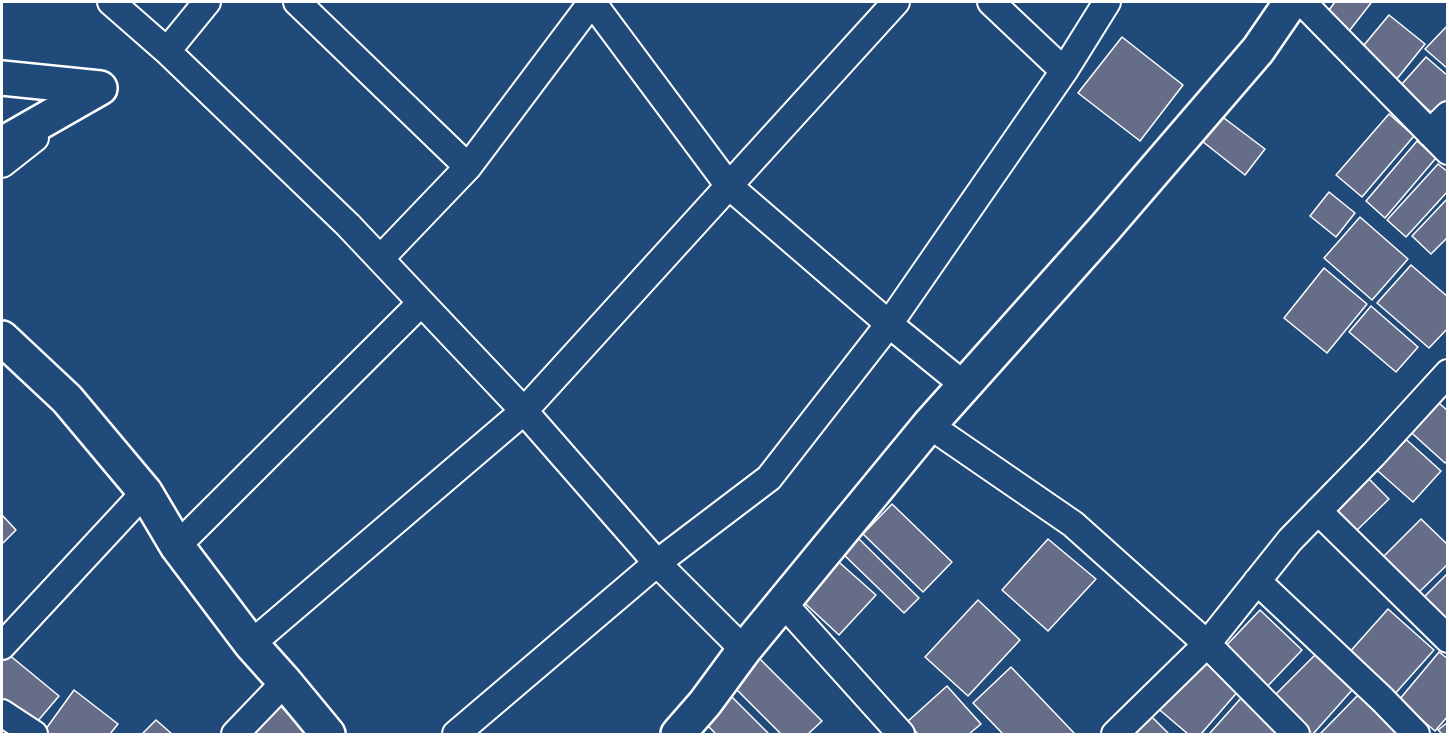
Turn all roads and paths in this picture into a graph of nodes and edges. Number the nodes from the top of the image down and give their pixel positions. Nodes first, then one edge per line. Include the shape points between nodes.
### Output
1 (111, 2) edge
2 (207, 2) edge
3 (297, 2) edge
4 (592, 2) edge
5 (896, 2) edge
6 (991, 2) edge
7 (1107, 2) edge
8 (1291, 2) edge
9 (1302, 2) edge
10 (167, 51) junction
11 (1064, 71) junction
12 (2, 78) edge
13 (100, 88) junction
14 (1448, 115) edge
15 (1430, 133) junction
16 (2, 144) edge
17 (1448, 152) edge
18 (2, 164) edge
19 (468, 167) junction
20 (729, 186) junction
21 (380, 259) junction
22 (421, 303) junction
23 (889, 324) junction
24 (2, 338) edge
25 (1448, 373) edge
26 (964, 386) junction
27 (524, 411) junction
28 (929, 425) junction
29 (145, 492) junction
30 (1318, 512) junction
31 (177, 546) junction
32 (657, 563) junction
33 (1257, 581) junction
34 (783, 603) junction
35 (1448, 639) edge
36 (251, 644) junction
37 (1207, 644) junction
38 (2, 646) edge
39 (744, 650) junction
40 (285, 682) junction
41 (2, 713) edge
42 (34, 735) edge
43 (235, 735) edge
44 (328, 735) edge
45 (456, 735) edge
46 (678, 735) edge
47 (901, 735) edge
48 (1115, 735) edge
49 (1296, 735) edge
50 (1416, 735) edge

1 - 10 street
2 - 10 street
3 - 19 street
4 - 19 street
4 - 20 street
5 - 20 street
6 - 11 street
7 - 11 street
8 - 26 main road via 1242,68
9 - 15 street
10 - 21 street
11 - 23 street
12 - 13 main road
13 - 16 main road
13 - 18 street
14 - 15 street
15 - 17 street
19 - 21 street
20 - 23 street
20 - 27 street
21 - 22 street
22 - 27 street
22 - 31 street
23 - 26 street
23 - 32 street via 769,478
24 - 29 main road via 67,399
25 - 30 street
26 - 28 main road
27 - 32 street
27 - 36 street
28 - 34 main road
28 - 37 street via 1073,524
29 - 31 main road
29 - 38 street
30 - 33 street
30 - 35 street
31 - 36 main road
32 - 39 street
32 - 45 street
33 - 37 street
33 - 50 street
34 - 39 main road
34 - 47 street
36 - 40 main road
37 - 48 street
37 - 49 street
39 - 46 main road
40 - 43 street
40 - 44 main road
41 - 42 street

